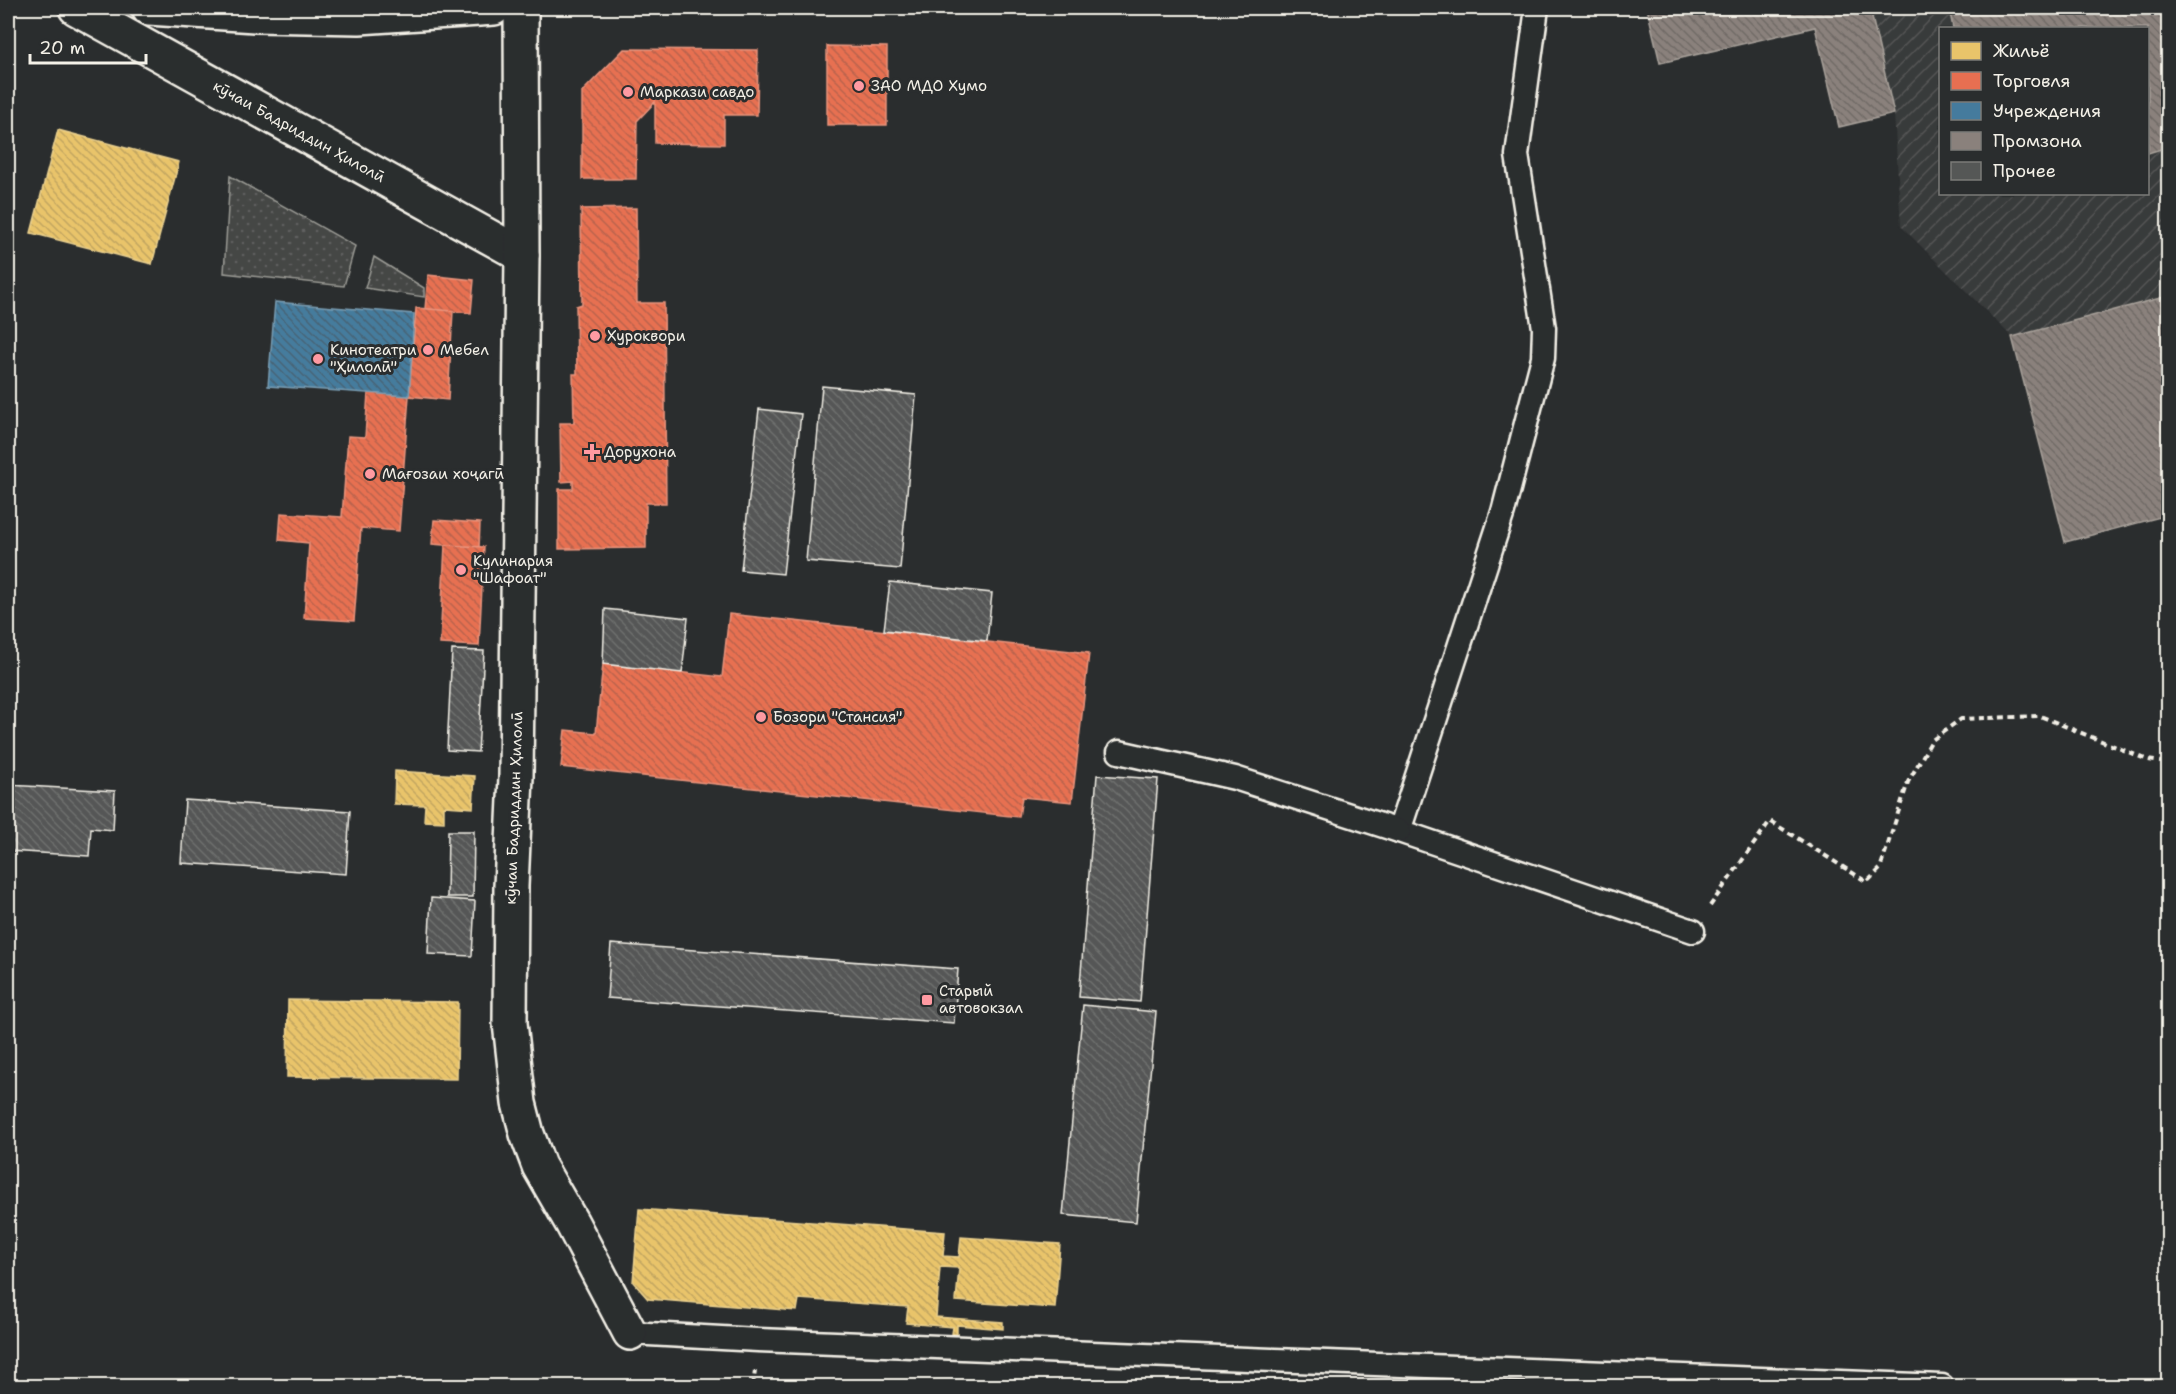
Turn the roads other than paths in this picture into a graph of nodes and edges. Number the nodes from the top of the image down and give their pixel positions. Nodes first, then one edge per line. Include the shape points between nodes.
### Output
1 (76, 8) edge
2 (149, 8) edge
3 (494, 8) edge
4 (521, 8) edge
5 (1536, 8) edge
6 (522, 255) junction
7 (1119, 752) dead end
8 (1399, 831) junction
9 (1692, 932) road end
10 (630, 1333) joint
11 (1942, 1386) edge

1 - 6 street, кӯчаи Бадриддин Ҳилолӣ
2 - 3 street via 359,17
4 - 6 street, кӯчаи Бадриддин Ҳилолӣ
5 - 8 lane via 1517,155 1544,328 1543,358 1503,512
6 - 10 street, кӯчаи Бадриддин Ҳилолӣ via 516,777 511,886 513,1065 519,1103 539,1166
7 - 8 lane via 1235,778
8 - 9 lane
10 - 11 lane

